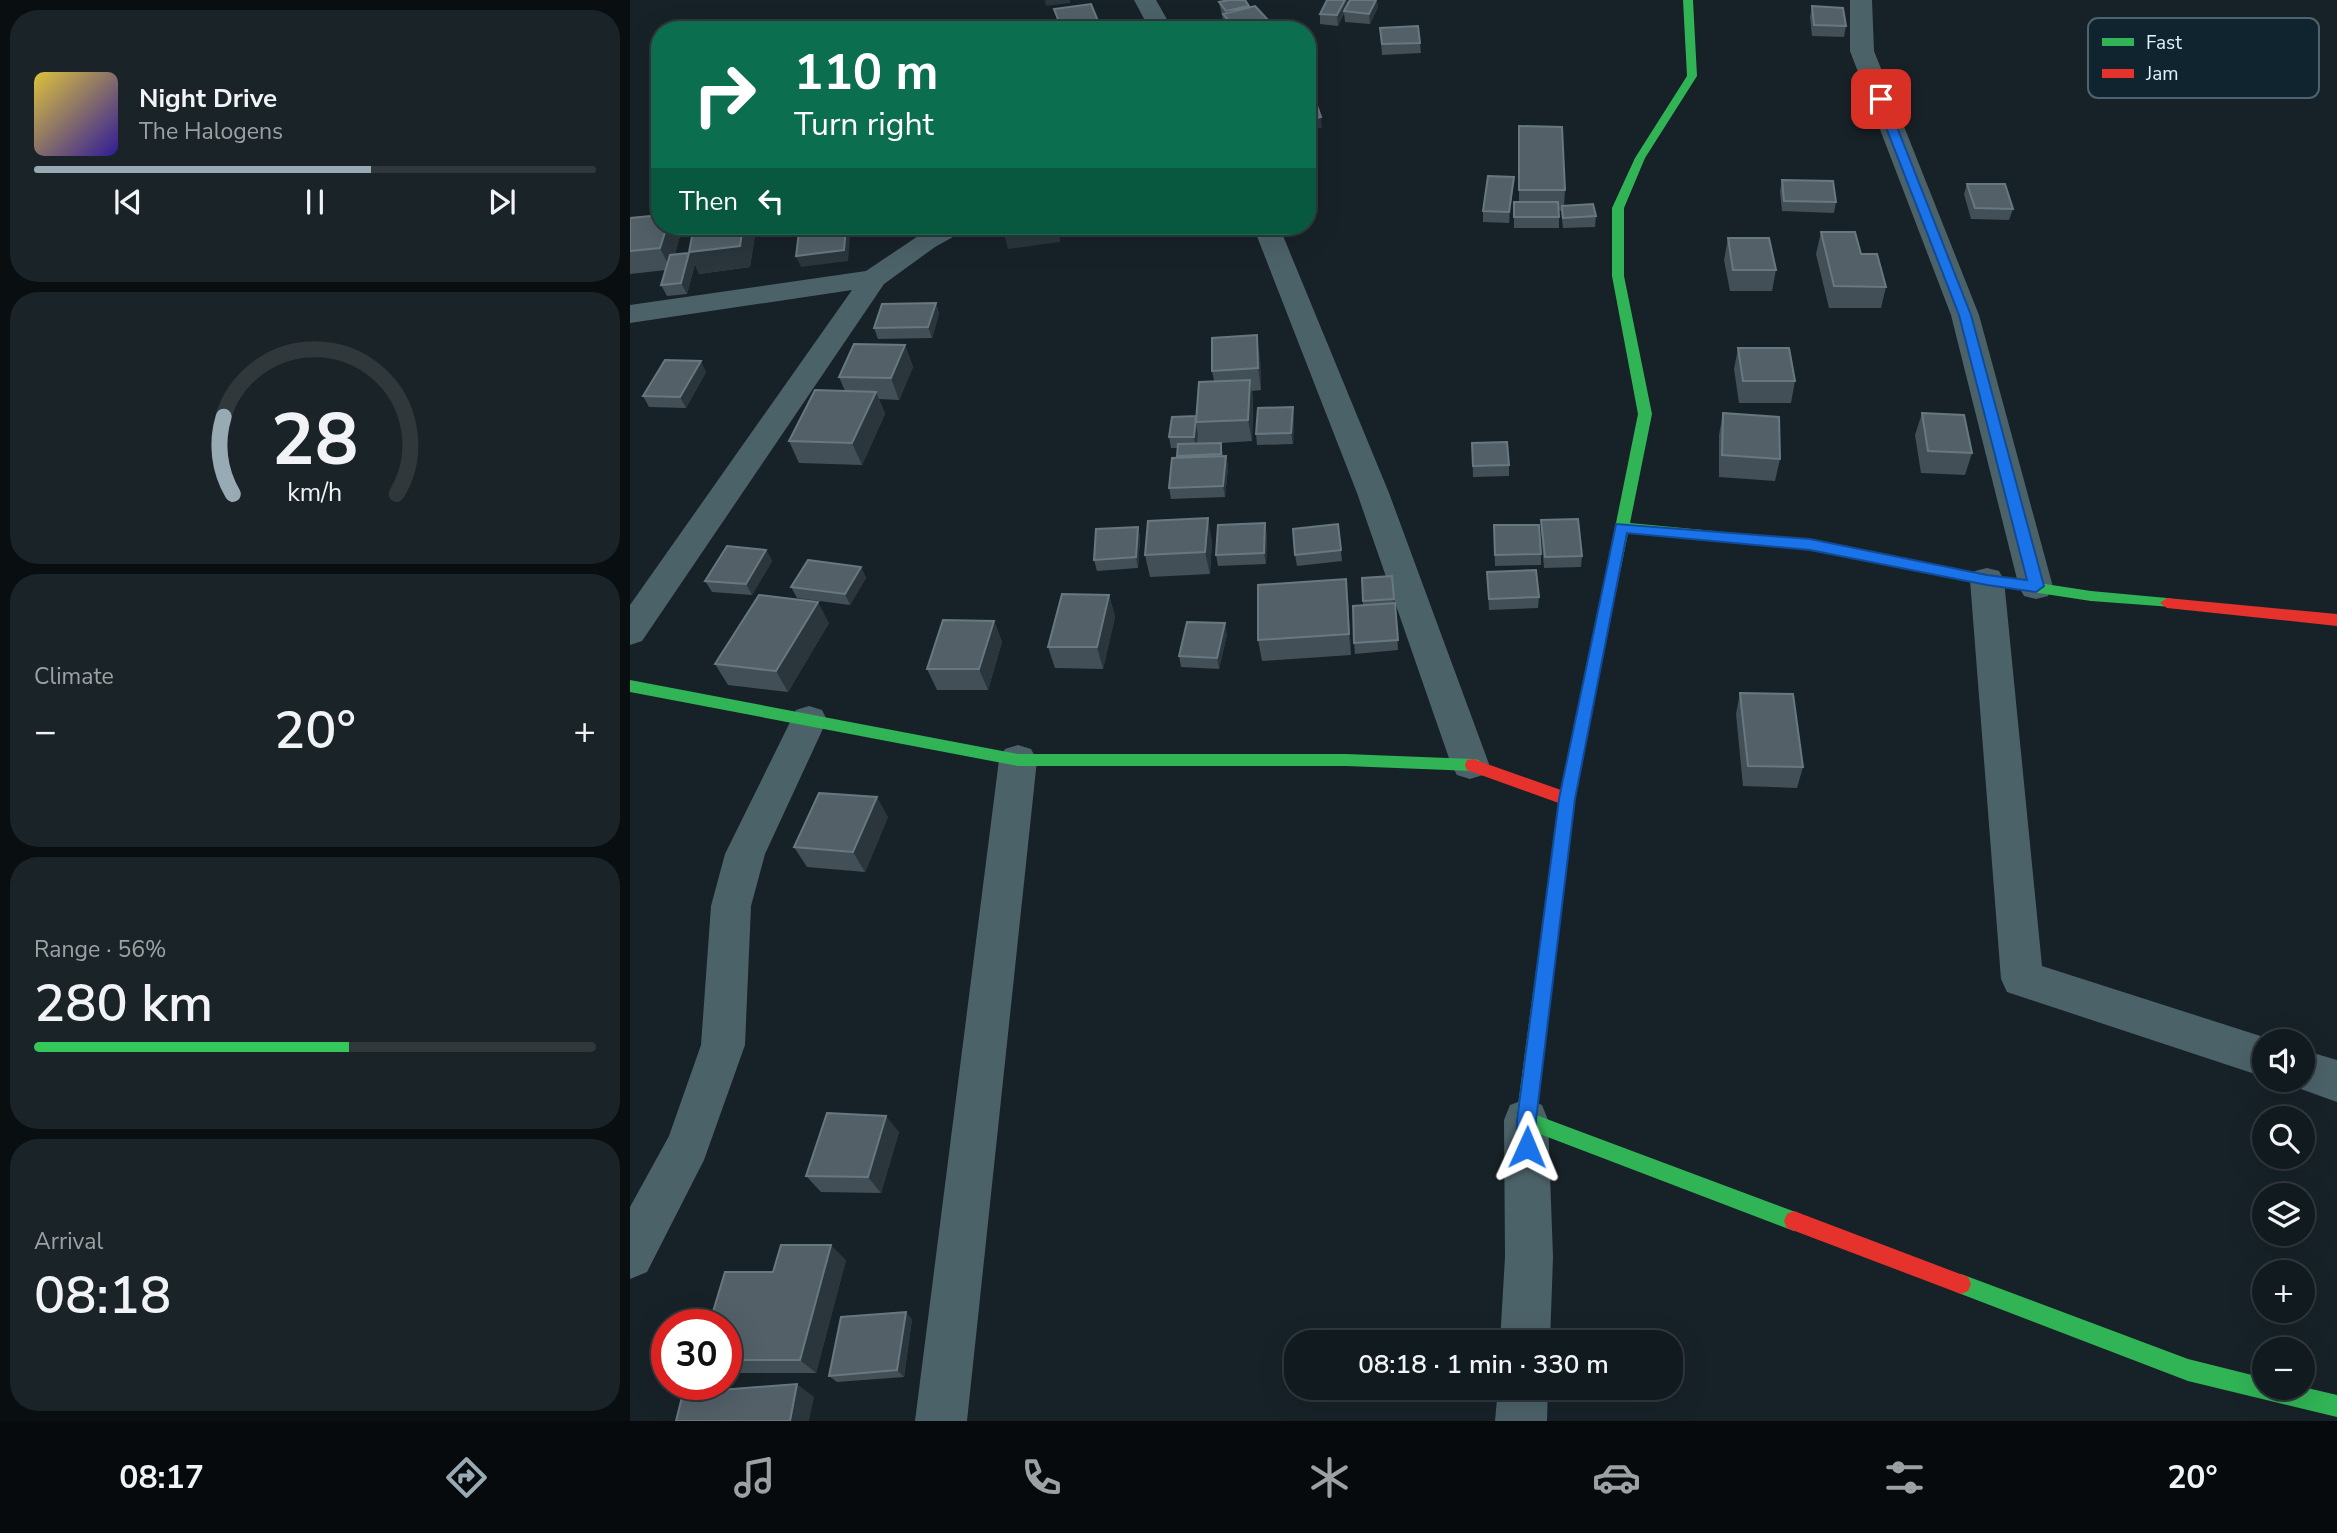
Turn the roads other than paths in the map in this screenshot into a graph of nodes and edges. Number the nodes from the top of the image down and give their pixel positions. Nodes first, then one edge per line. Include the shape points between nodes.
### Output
1 (1145, 0) edge
2 (1688, 0) edge
3 (1861, 0) edge
4 (1156, 21) edge
5 (936, 235) edge
6 (1270, 235) edge
7 (874, 278) junction
8 (630, 314) edge
9 (1621, 527) junction
10 (1987, 580) junction
11 (2036, 586) junction
12 (2337, 620) edge
13 (630, 632) edge
14 (630, 686) edge
15 (809, 720) junction
16 (1018, 760) junction
17 (1470, 764) junction
18 (1567, 799) junction
19 (2252, 1053) edge
20 (2315, 1074) edge
21 (2337, 1081) edge
22 (1526, 1120) junction
23 (630, 1255) edge
24 (1525, 1330) edge
25 (1522, 1400) edge
26 (2337, 1406) edge
27 (941, 1421) edge
28 (1521, 1421) edge

1 - 4 street
2 - 9 street via 1692,76 1640,158 1618,208 1618,276 1644,414
3 - 11 street via 1862,51 1965,315
5 - 7 street
6 - 17 street via 1373,493
7 - 8 street
7 - 13 street
9 - 10 street via 1810,545
9 - 18 street
10 - 11 street
10 - 19 street via 2021,979
11 - 12 street via 2091,596
14 - 15 street
15 - 16 street
15 - 23 street via 745,854 731,906 723,1045 688,1144
16 - 17 street
16 - 27 street
17 - 18 street
18 - 22 street
20 - 21 street
22 - 24 street
22 - 26 street via 2188,1370
25 - 28 street

